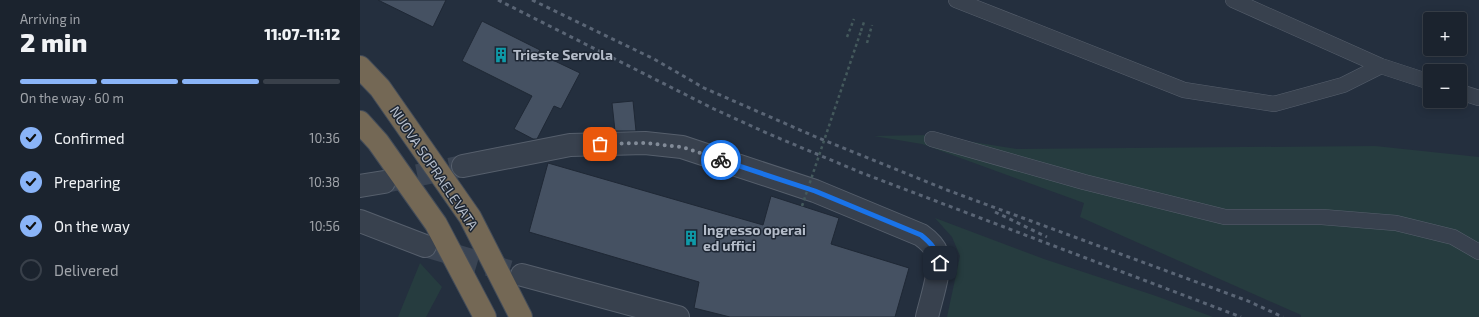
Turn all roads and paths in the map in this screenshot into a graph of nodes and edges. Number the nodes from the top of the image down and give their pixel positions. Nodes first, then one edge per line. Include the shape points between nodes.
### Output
1 (956, 0) edge
2 (1233, 0) edge
3 (854, 19) dead end
4 (864, 22) dead end
5 (872, 25) dead end
6 (847, 37) dead end
7 (867, 43) dead end
8 (1381, 66) junction
9 (360, 67) edge
10 (1423, 80) edge
11 (1467, 94) edge
12 (1479, 98) edge
13 (360, 122) edge
14 (932, 139) dead end
15 (463, 166) tunnel mouth
16 (384, 182) tunnel mouth
17 (360, 186) edge
18 (802, 206) dead end
19 (360, 222) edge
20 (425, 246) tunnel mouth
21 (1479, 252) edge
22 (522, 275) tunnel mouth
23 (485, 317) edge
24 (521, 317) edge
25 (678, 317) edge
26 (927, 317) edge

1 - 8 lane via 1184,90 1274,104 1341,86
2 - 8 lane
3 - 6 path
4 - 18 path, bridge
5 - 7 path
8 - 10 lane
9 - 24 highway, NUOVA SOPRAELEVATA via 380,88 470,217
11 - 12 lane
13 - 23 highway via 378,142 436,224
14 - 21 lane via 1084,182 1225,217 1322,217 1396,223 1453,237
15 - 26 street via 570,145 645,143 682,147 815,191 921,235 931,243 940,263
16 - 17 street
19 - 20 street
22 - 25 street

